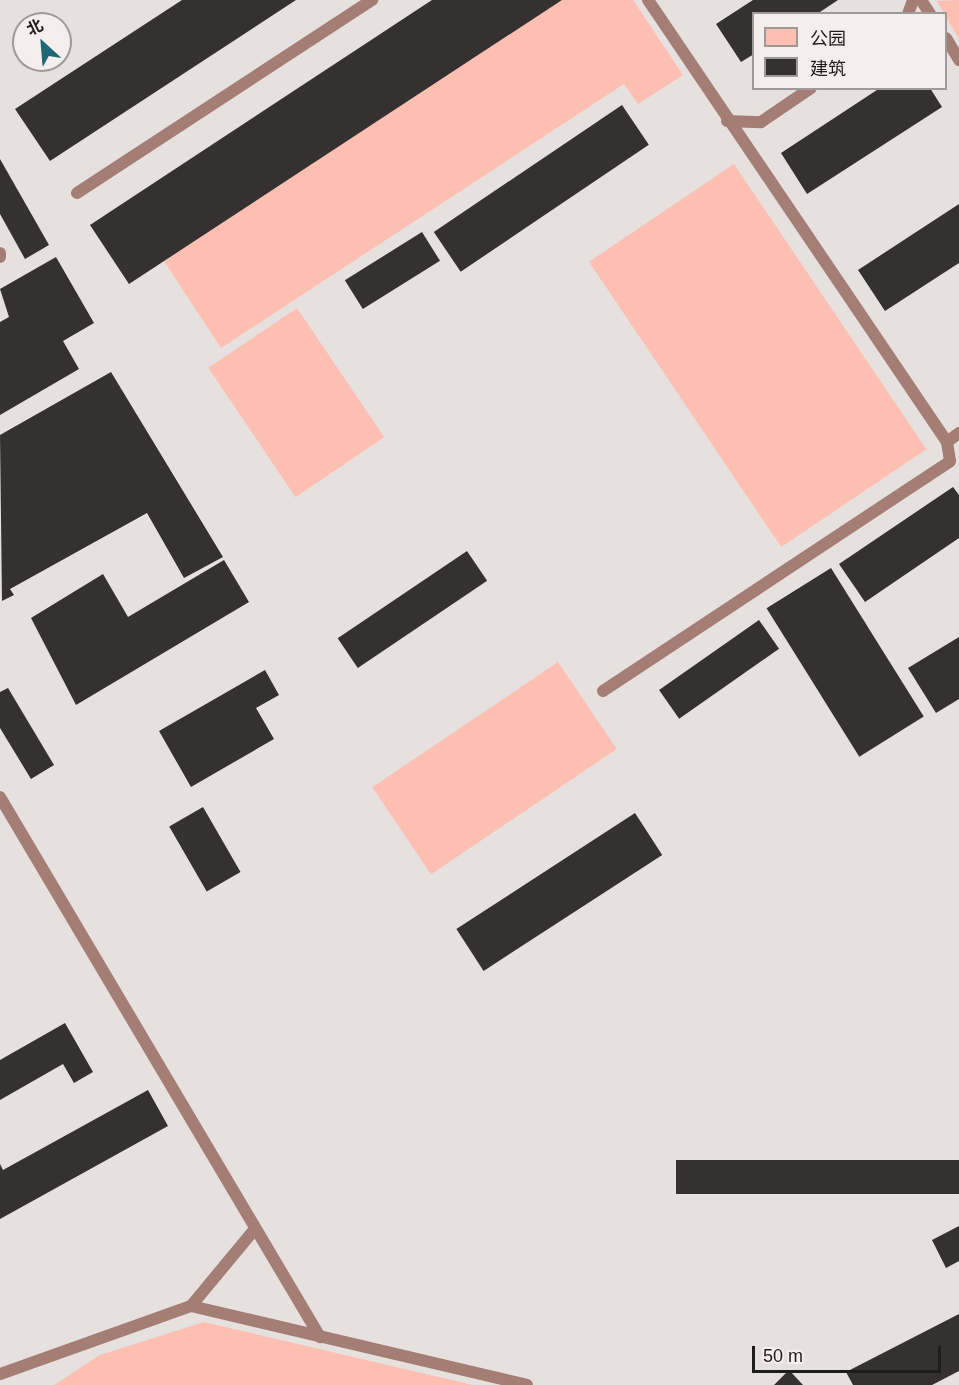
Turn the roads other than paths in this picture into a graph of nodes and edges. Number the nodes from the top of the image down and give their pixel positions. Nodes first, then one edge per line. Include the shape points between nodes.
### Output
1 (372, 0) edge
2 (648, 0) edge
3 (947, 41) edge
4 (959, 60) edge
5 (808, 90) edge
6 (727, 121) junction
7 (77, 192) dead end
8 (959, 434) edge
9 (947, 442) junction
10 (603, 691) dead end
11 (0, 797) edge
12 (255, 1228) junction
13 (191, 1306) junction
14 (320, 1337) junction
15 (0, 1374) edge
16 (526, 1385) edge

1 - 7 lane
2 - 6 lane
3 - 4 lane
5 - 6 lane via 761,122
6 - 9 lane
8 - 9 lane
9 - 10 lane via 950,461
11 - 12 lane
12 - 13 lane
12 - 14 lane
13 - 14 lane
13 - 15 lane
14 - 16 lane

